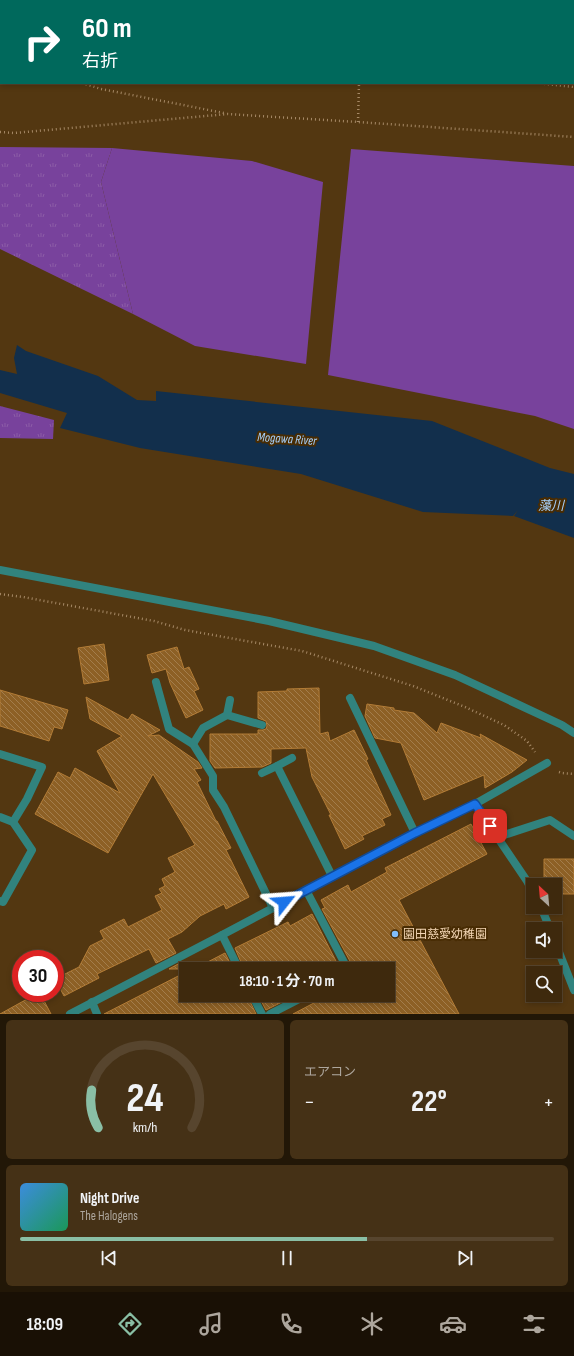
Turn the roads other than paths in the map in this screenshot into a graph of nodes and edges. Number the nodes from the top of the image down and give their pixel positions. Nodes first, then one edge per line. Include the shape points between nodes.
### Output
1 (0, 570) edge
2 (156, 682) dead end
3 (350, 698) dead end
4 (230, 700) dead end
5 (227, 715) junction
6 (262, 725) dead end
7 (574, 733) edge
8 (193, 744) junction
9 (0, 754) edge
10 (292, 758) dead end
11 (547, 763) road end
12 (278, 766) junction
13 (262, 773) dead end
14 (475, 804) junction
15 (0, 817) edge
16 (14, 822) junction
17 (415, 833) junction
18 (574, 836) edge
19 (498, 837) junction
20 (332, 876) junction
21 (526, 882) edge
22 (306, 890) junction
23 (0, 901) edge
24 (273, 908) junction
25 (222, 935) junction
26 (561, 958) edge
27 (236, 962) edge
28 (344, 962) edge
29 (574, 990) edge
30 (92, 1002) junction
31 (256, 1002) edge
32 (293, 1002) edge
33 (70, 1014) edge
34 (97, 1014) edge
35 (262, 1014) edge
36 (270, 1014) edge

1 - 7 street via 269,621 374,646 455,676 562,725
2 - 8 street via 169,729
3 - 17 street
4 - 5 street
5 - 6 street
5 - 8 street via 203,728
8 - 24 street via 213,776 213,790 224,807
9 - 16 street via 42,767
10 - 12 street
11 - 14 street
12 - 13 street
12 - 20 street
14 - 17 street
14 - 19 street
15 - 16 street
16 - 23 street via 32,850 3,902
17 - 20 street
18 - 19 street via 550,820
19 - 21 street
20 - 22 street
22 - 24 street
22 - 28 street
24 - 25 street
25 - 27 street
25 - 30 street
26 - 29 street
30 - 33 street
30 - 34 street
31 - 35 street
32 - 36 street

